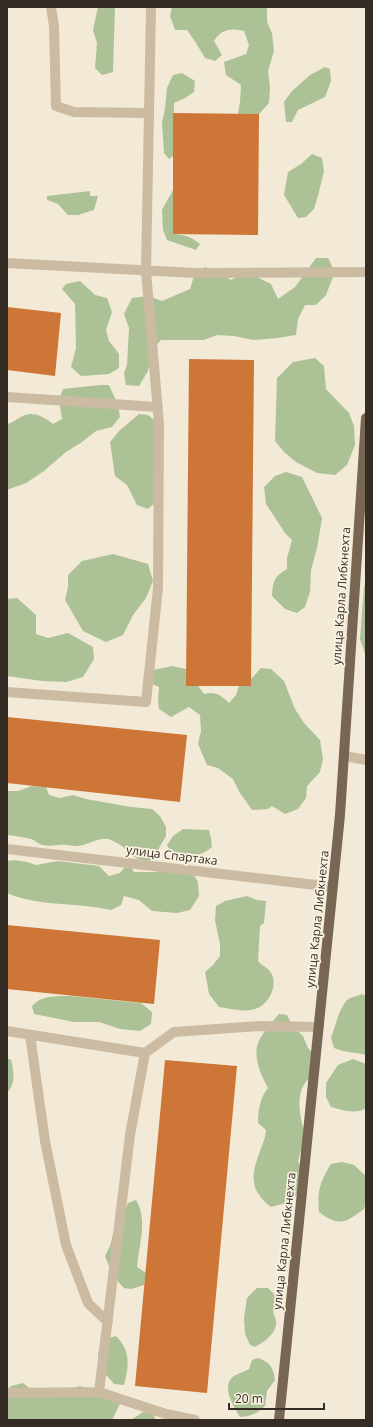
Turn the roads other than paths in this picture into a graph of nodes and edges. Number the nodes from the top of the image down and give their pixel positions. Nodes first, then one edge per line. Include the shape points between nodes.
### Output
1 (51, 7) edge
2 (151, 7) edge
3 (149, 113) junction
4 (7, 263) edge
5 (146, 270) junction
6 (366, 272) edge
7 (7, 397) edge
8 (157, 407) junction
9 (366, 418) edge
10 (7, 692) edge
11 (344, 756) junction
12 (366, 760) edge
13 (7, 849) edge
14 (333, 887) junction
15 (319, 1027) junction
16 (7, 1031) edge
17 (30, 1035) junction
18 (145, 1053) junction
19 (108, 1322) junction
20 (99, 1392) junction
21 (7, 1393) edge
22 (195, 1420) edge
23 (279, 1420) edge

1 - 3 street via 54,26 56,106 74,112
2 - 3 street
3 - 5 street
4 - 5 street
5 - 6 street via 195,273
5 - 8 street
7 - 8 street
8 - 10 street via 158,588 146,702
9 - 11 main road, улица Карла Либкнехта
11 - 12 street
11 - 14 main road, улица Карла Либкнехта
13 - 14 street, улица Спартака
14 - 15 main road, улица Карла Либкнехта
15 - 18 street via 260,1026 174,1032
15 - 23 main road, улица Карла Либкнехта
16 - 17 street
17 - 18 street
17 - 19 street via 45,1141 66,1245 88,1303
18 - 19 street via 130,1135
19 - 20 street
20 - 21 street
20 - 22 street via 166,1414

